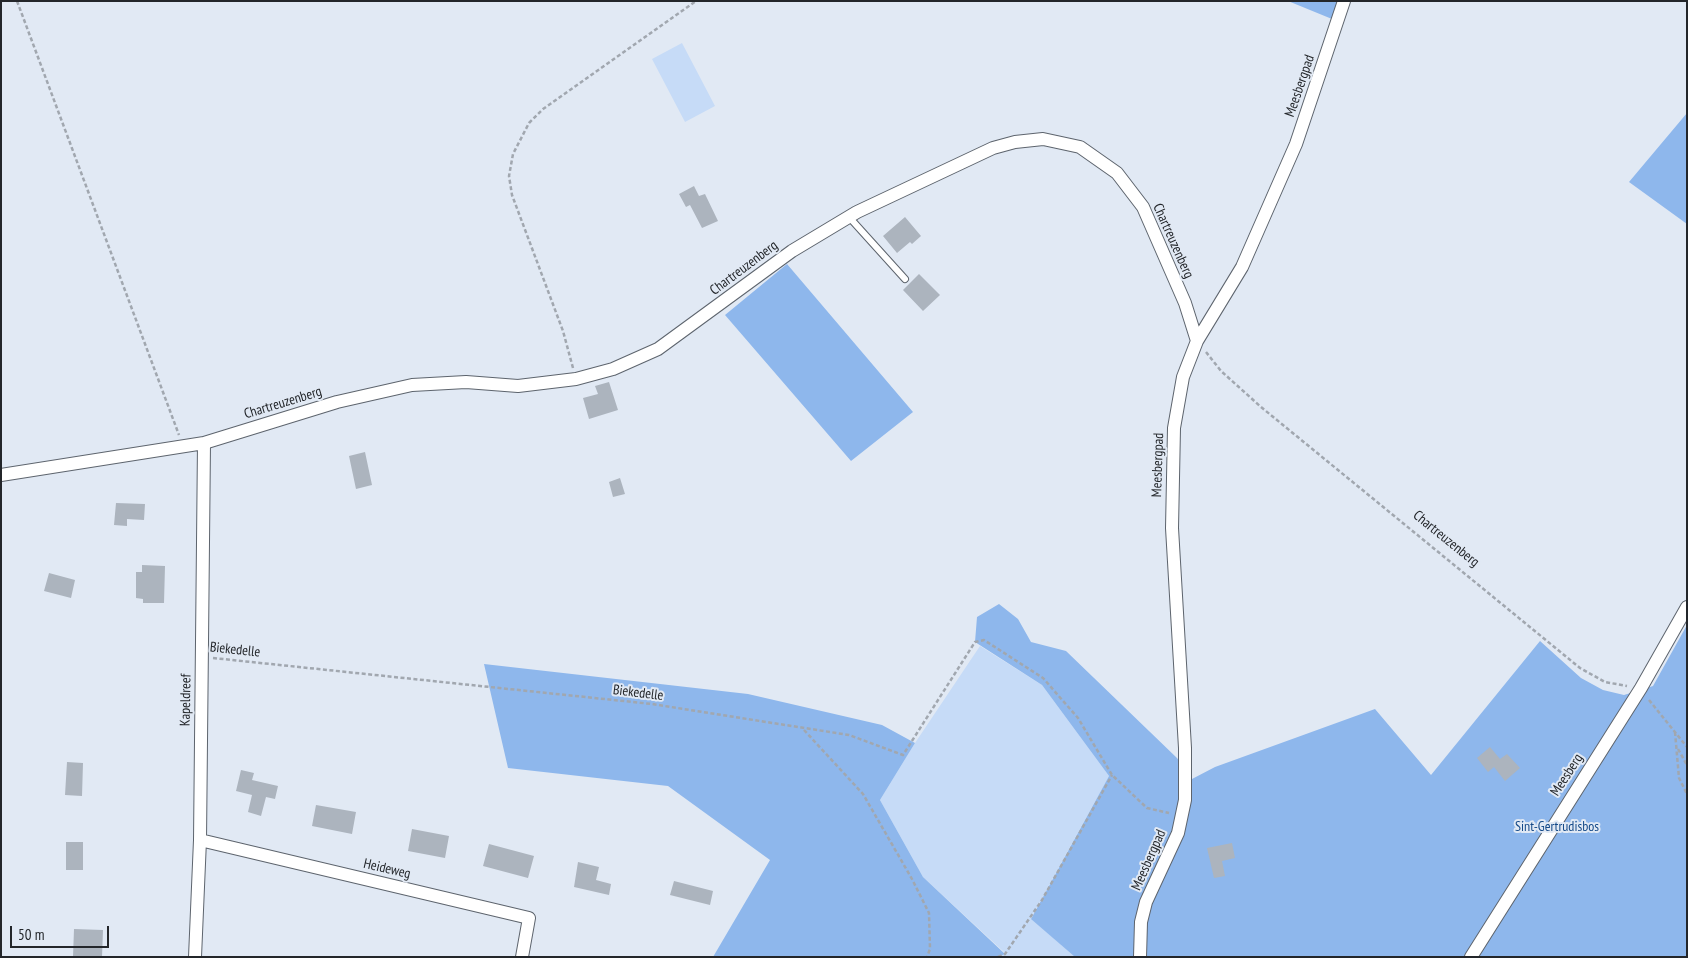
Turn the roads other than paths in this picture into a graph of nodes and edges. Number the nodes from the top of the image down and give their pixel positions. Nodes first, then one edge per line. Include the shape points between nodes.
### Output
1 (1344, 1) edge
2 (848, 217) junction
3 (905, 279) dead end
4 (1197, 341) junction
5 (204, 444) junction
6 (1, 475) edge
7 (1687, 608) edge
8 (200, 840) junction
9 (195, 957) edge
10 (522, 957) edge
11 (1140, 957) edge
12 (1471, 957) edge

1 - 4 street, Meesbergpad via 1296,144 1242,266
2 - 3 lane
2 - 4 street, Chartreuzenberg via 993,148 1043,138 1080,147 1117,173 1143,207 1185,303
2 - 5 street, Chartreuzenberg via 792,251 658,349 613,369 576,379 518,386 466,382 412,385 337,402
4 - 11 street, Meesbergpad via 1183,377 1174,428 1172,478 1185,800 1170,851 1140,922
5 - 6 street, Chartreuzenberg
5 - 8 street, Kapeldreef
7 - 12 street, Meesberg
8 - 9 street, Kapeldreef
8 - 10 street, Heideweg via 529,918

